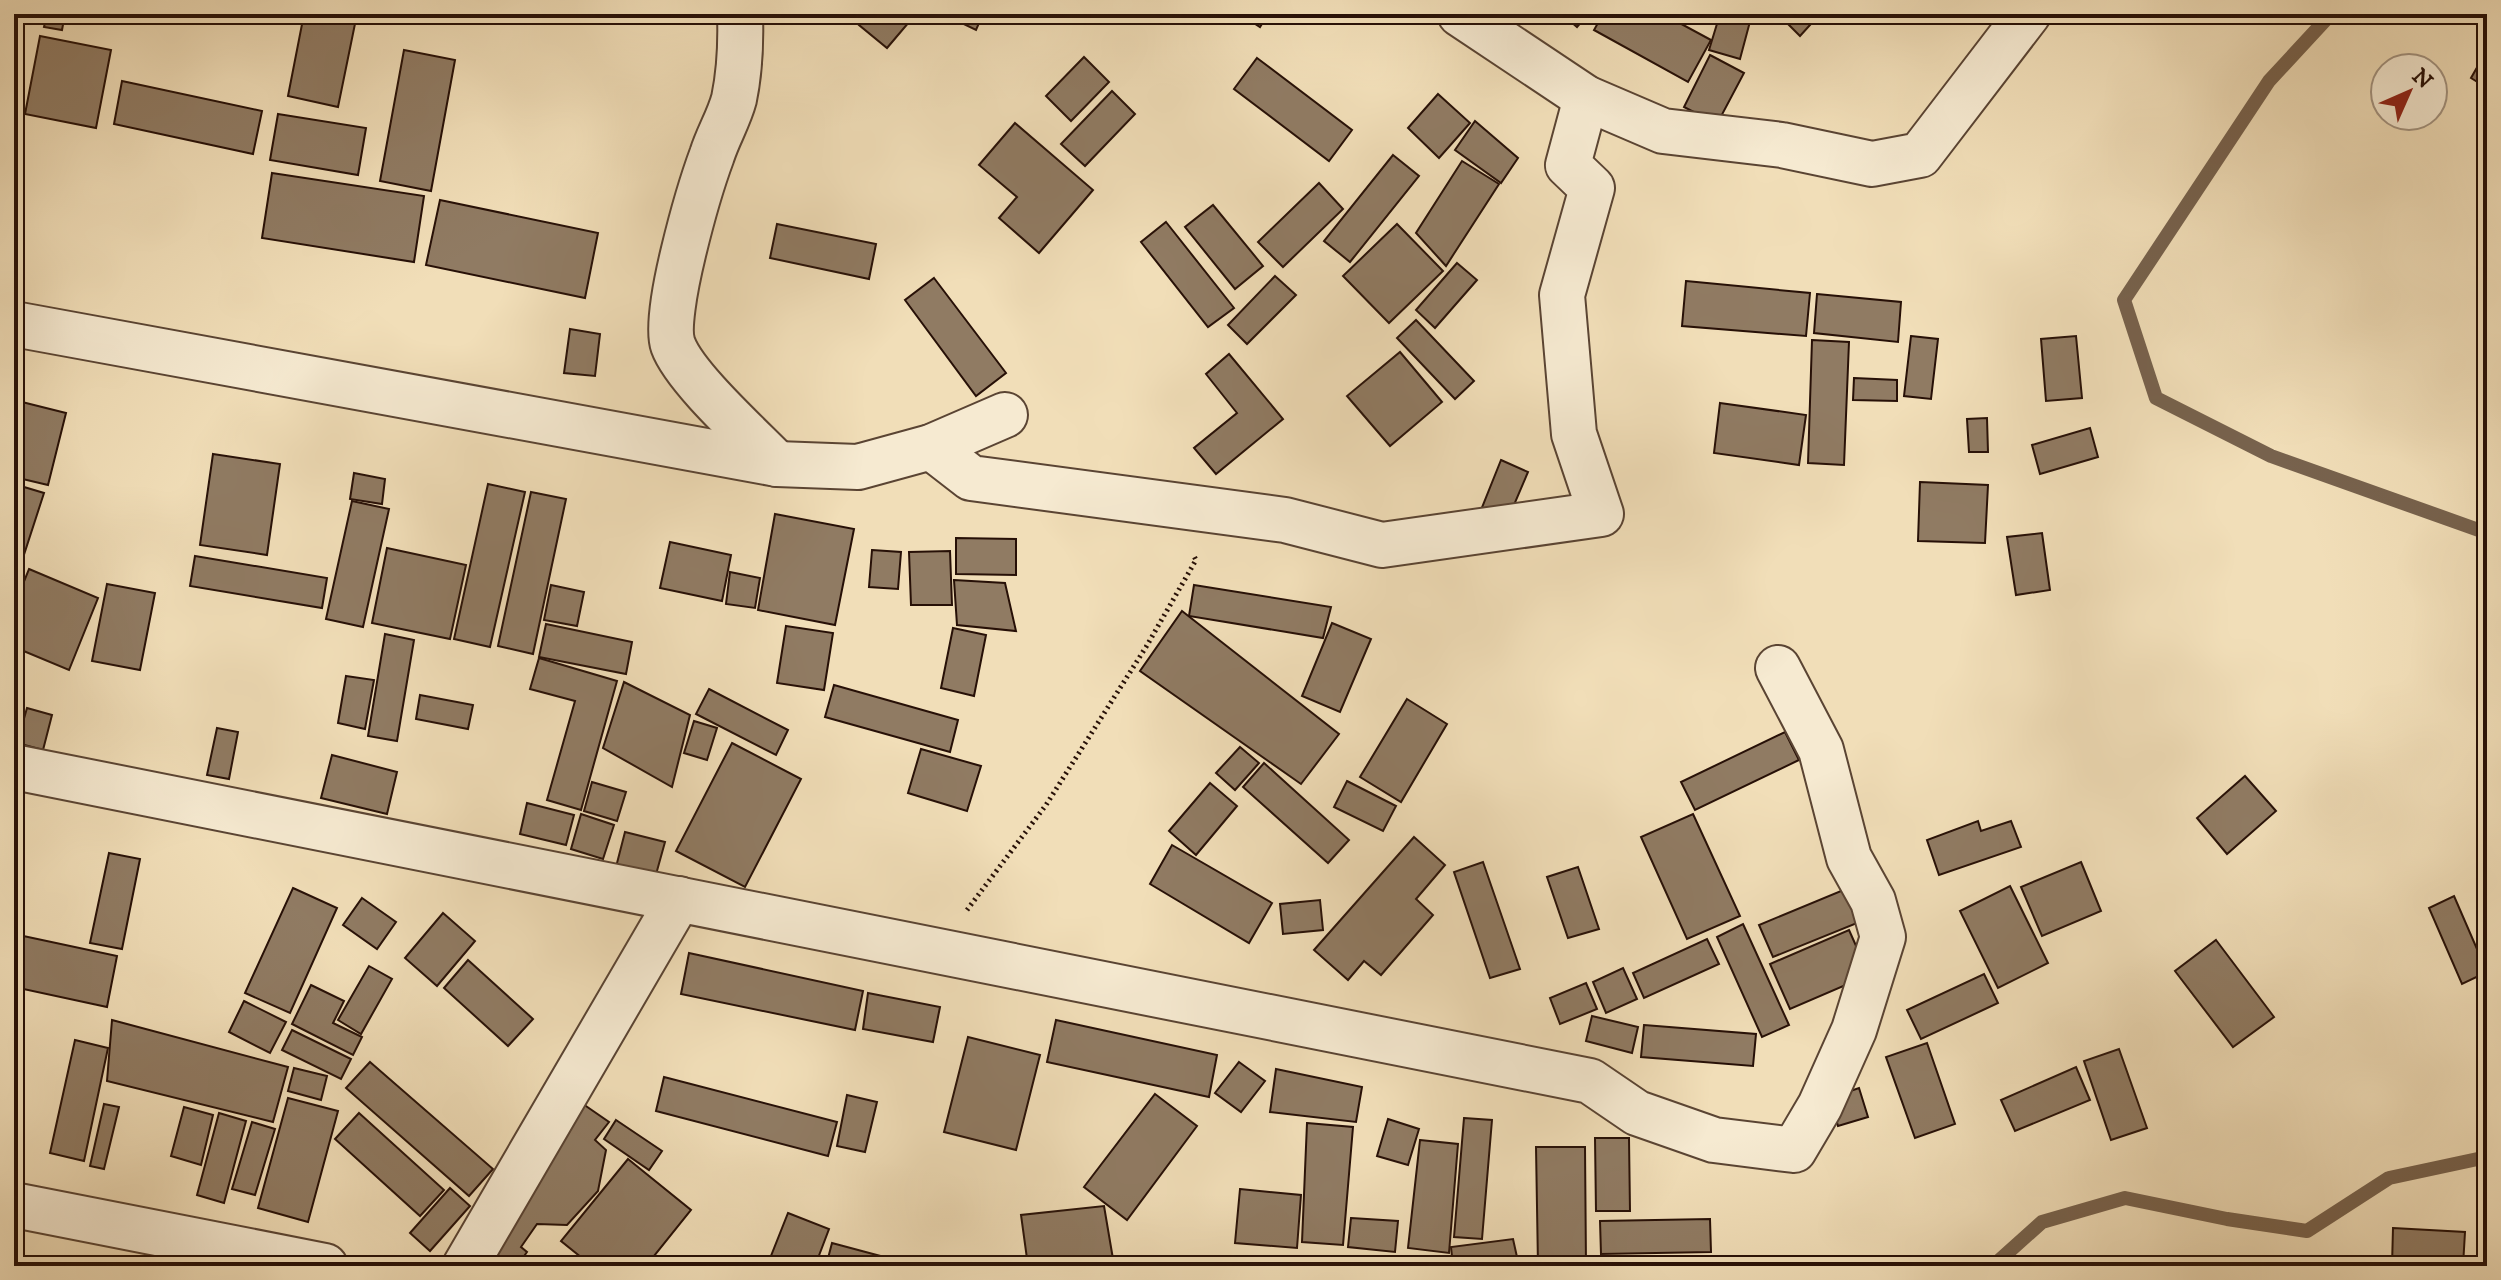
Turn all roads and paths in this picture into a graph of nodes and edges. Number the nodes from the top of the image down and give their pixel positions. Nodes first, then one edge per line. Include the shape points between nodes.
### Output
1 (740, 14) edge
2 (1460, 14) edge
3 (2028, 14) edge
4 (1586, 98) junction
5 (14, 324) edge
6 (1005, 415) dead end
7 (931, 447) junction
8 (777, 464) junction
9 (1164, 505) junction
10 (1778, 668) dead end
11 (14, 767) edge
12 (679, 899) junction
13 (931, 950) junction
14 (14, 1205) edge
15 (325, 1266) edge
16 (465, 1266) edge

1 - 8 street via 742,55 733,102 691,224 671,318 673,344 688,370
2 - 4 street
3 - 4 street via 1920,155 1908,158 1872,164 1782,145 1663,131
4 - 9 street via 1568,165 1592,188 1562,295 1574,434 1601,514 1382,545 1285,520
5 - 8 street
6 - 7 street
7 - 8 street via 858,467
7 - 9 street via 971,478
9 - 13 path via 1196,560 1046,805
10 - 13 street via 1821,750 1849,858 1873,901 1883,937 1854,1030 1794,1150 1714,1140 1637,1113 1590,1081
11 - 12 street
12 - 13 street
12 - 16 street
14 - 15 street

